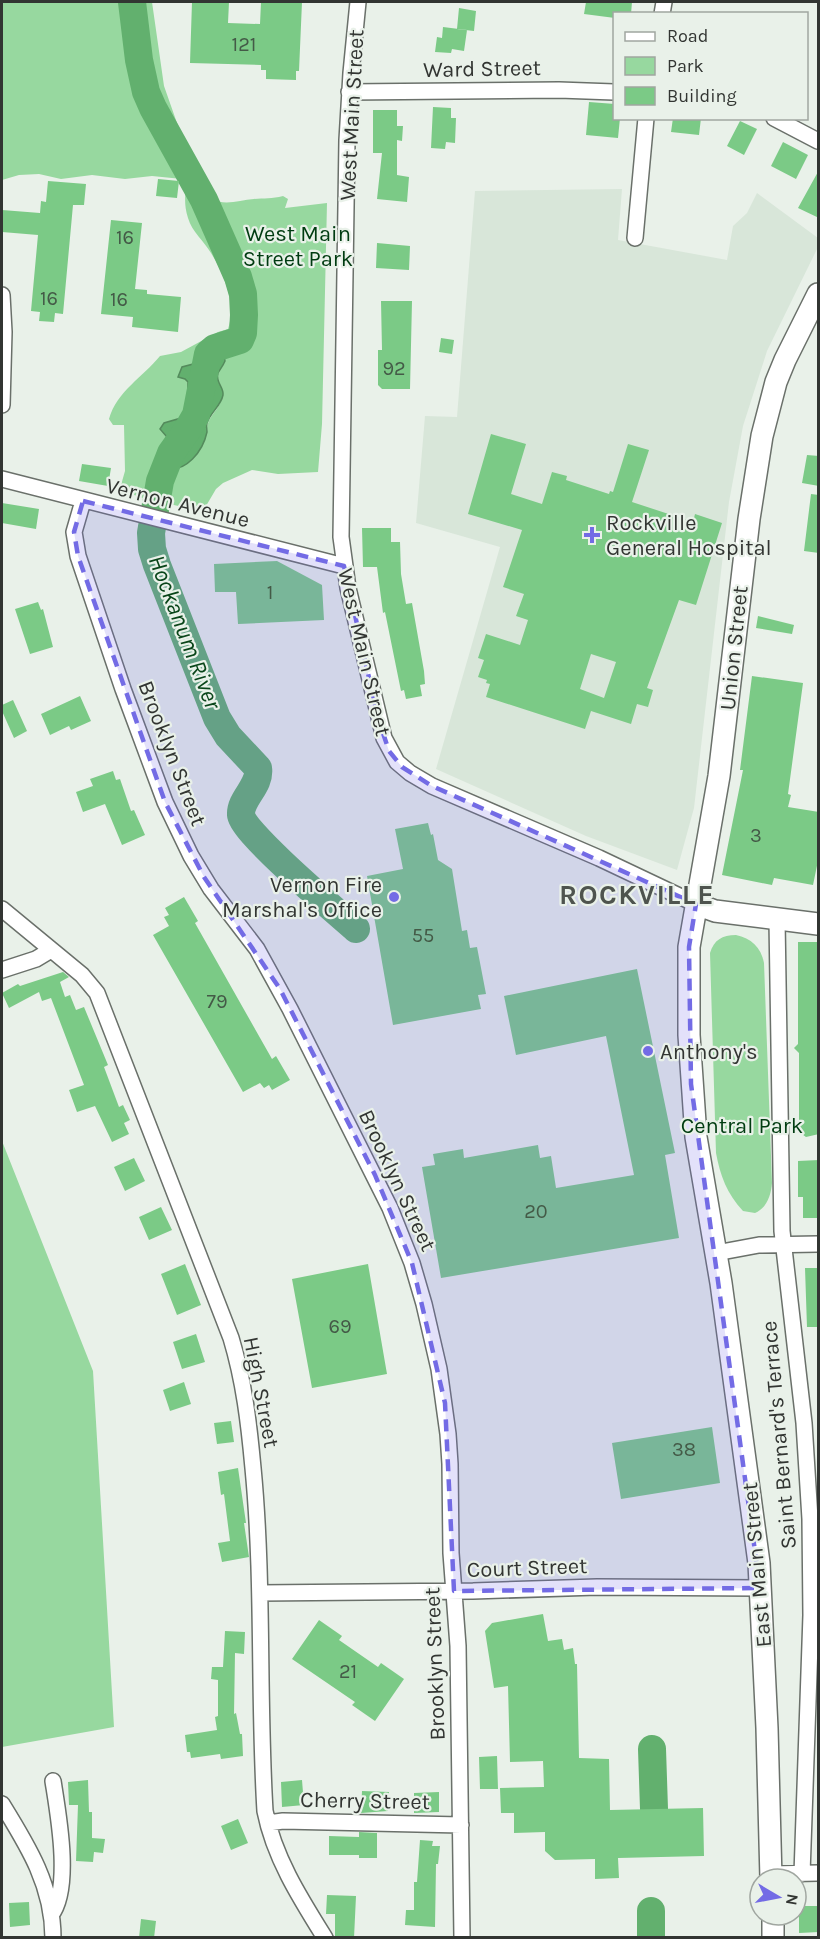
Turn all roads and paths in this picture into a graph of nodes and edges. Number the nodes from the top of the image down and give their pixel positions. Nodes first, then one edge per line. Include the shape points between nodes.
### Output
1 (358, 2) edge
2 (349, 92) junction
3 (613, 92) edge
4 (646, 120) edge
5 (778, 120) edge
6 (819, 141) edge
7 (635, 238) dead end
8 (819, 294) edge
9 (2, 295) edge
10 (2, 405) edge
11 (2, 479) edge
12 (83, 501) junction
13 (344, 566) junction
14 (696, 904) junction
15 (2, 909) edge
16 (777, 920) junction
17 (819, 924) edge
18 (51, 950) junction
19 (2, 970) edge
20 (783, 1244) junction
21 (819, 1244) edge
22 (716, 1253) junction
23 (760, 1588) junction
24 (454, 1592) junction
25 (260, 1593) junction
26 (52, 1781) dead end
27 (2, 1804) edge
28 (268, 1823) junction
29 (461, 1825) junction
30 (771, 1867) edge
31 (802, 1867) edge
32 (51, 1915) junction
33 (53, 1938) edge
34 (325, 1938) edge
35 (462, 1938) edge

1 - 2 street, West Main Street
2 - 3 street, Ward Street
2 - 13 street, West Main Street via 341,537
4 - 7 street
5 - 6 street
8 - 14 main road, Union Street via 785,360 762,436 719,776
9 - 10 street
11 - 12 street, Vernon Avenue
12 - 13 street, Vernon Avenue
12 - 24 street, Brooklyn Street via 74,532 78,556 165,802 184,844 280,989 375,1176 412,1263 445,1403
13 - 14 street, West Main Street via 378,718 389,751 402,767 447,794
14 - 16 main road via 715,911
14 - 22 main road via 688,947 691,1084 699,1163
15 - 18 street, High Street
16 - 17 main road
16 - 20 street, Saint Bernard's Terrace
18 - 19 street
18 - 25 street, High Street via 88,981 102,1004 231,1338 251,1443
20 - 21 street
20 - 22 street
20 - 31 street, Saint Bernard's Terrace via 804,1423 810,1519 811,1615
22 - 23 main road, East Main Street
23 - 24 street, Court Street via 597,1587
23 - 30 main road, East Main Street
24 - 25 street, Court Street
24 - 29 street, Brooklyn Street
25 - 28 street, High Street via 264,1797
26 - 32 street via 62,1849 60,1898
27 - 32 street via 41,1872
28 - 29 street, Cherry Street
28 - 34 street, High Street via 292,1882
29 - 35 street, Brooklyn Street
32 - 33 street

